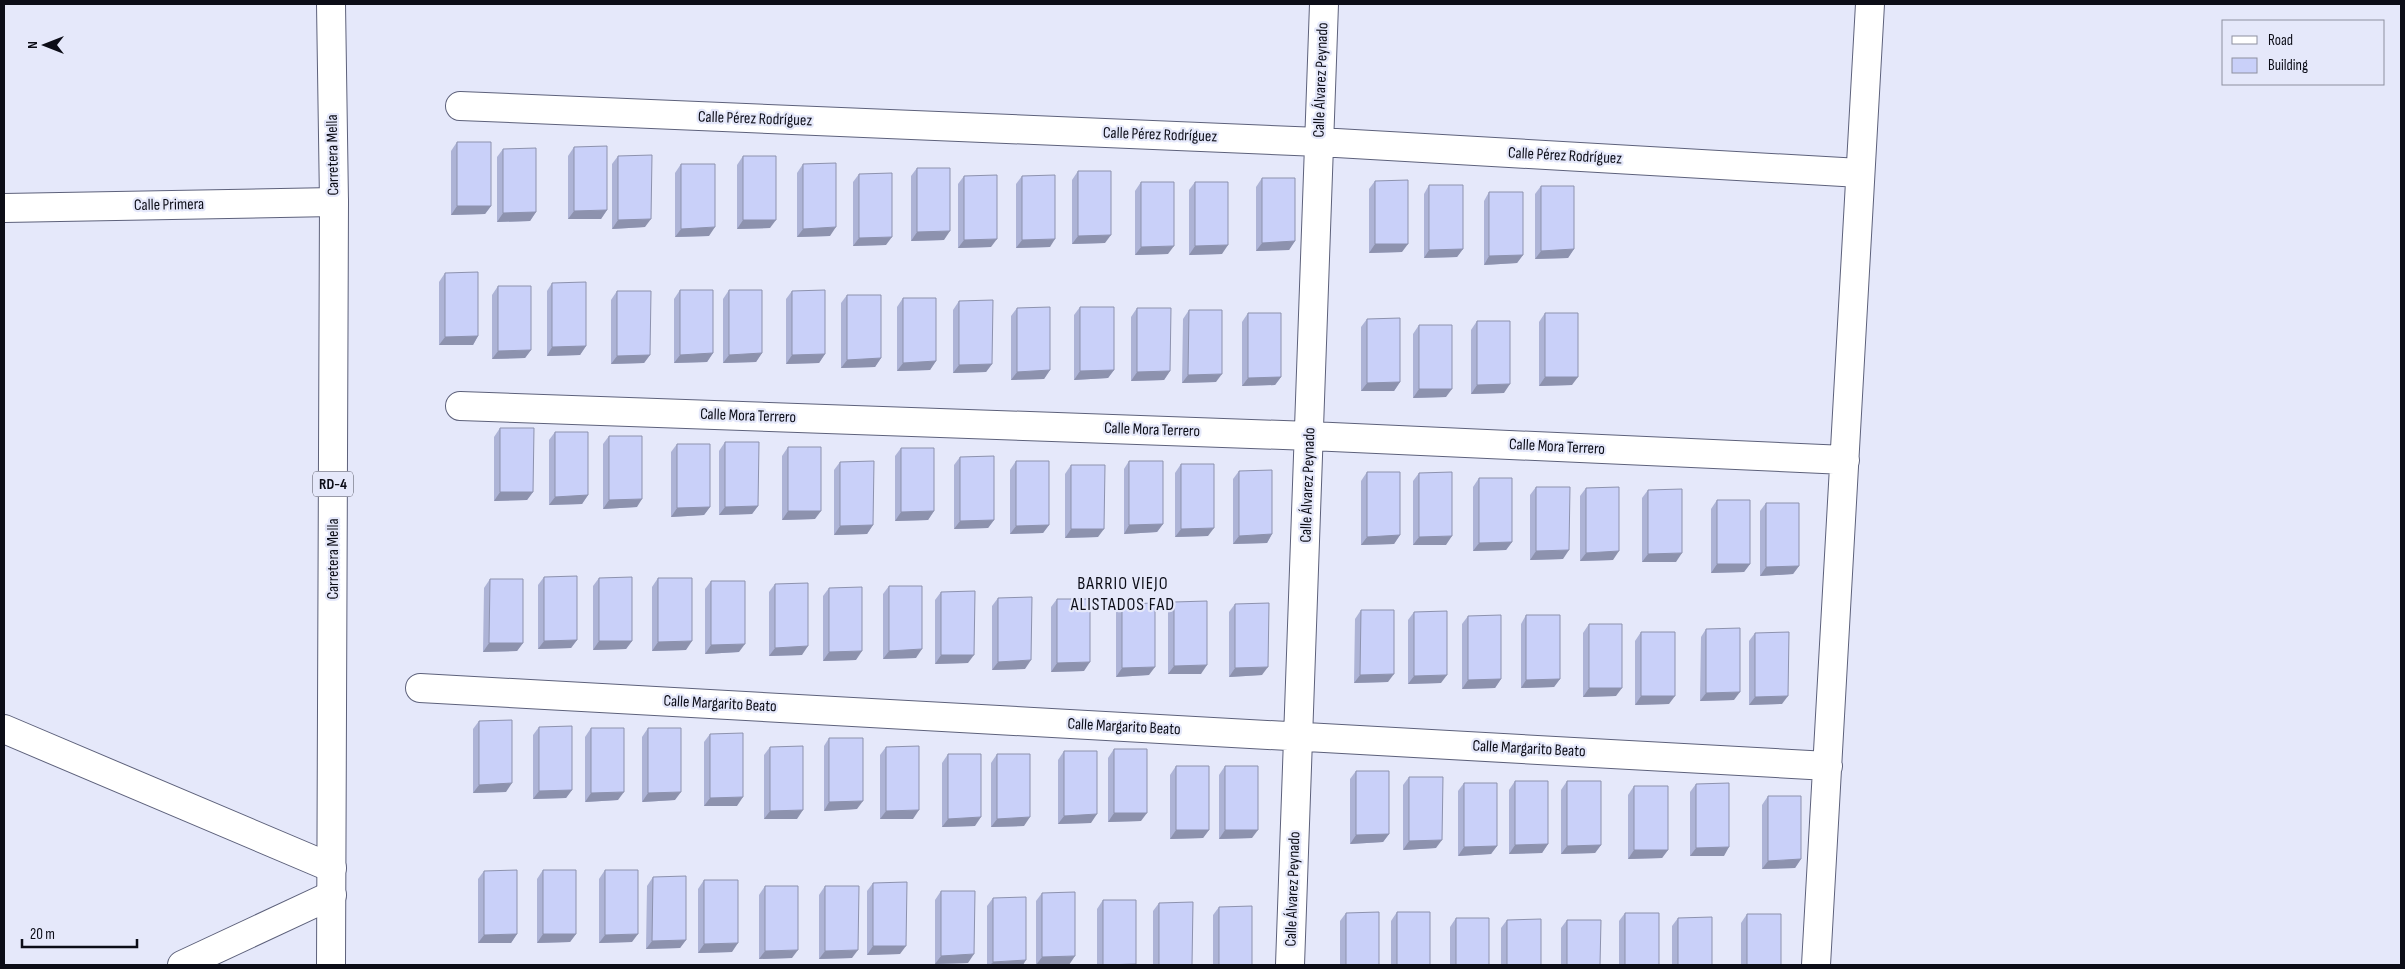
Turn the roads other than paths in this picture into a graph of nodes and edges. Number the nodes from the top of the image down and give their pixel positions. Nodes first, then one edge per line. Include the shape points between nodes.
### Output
1 (331, 4) edge
2 (1324, 4) edge
3 (1870, 4) edge
4 (460, 106) dead end
5 (1320, 142) junction
6 (1860, 173) junction
7 (334, 202) junction
8 (4, 208) edge
9 (460, 406) dead end
10 (1310, 436) junction
11 (1845, 460) junction
12 (420, 688) dead end
13 (4, 729) edge
14 (1300, 736) junction
15 (1828, 766) junction
16 (332, 868) junction
17 (332, 895) junction
18 (182, 965) edge
19 (331, 965) edge
20 (1290, 965) edge
21 (1816, 965) edge

1 - 7 main road, Carretera Mella / RD-4
2 - 5 main road, Calle Álvarez Peynado
3 - 6 main road
4 - 5 main road, Calle Pérez Rodríguez
5 - 6 main road, Calle Pérez Rodríguez
5 - 10 main road, Calle Álvarez Peynado
6 - 11 main road
7 - 8 main road, Calle Primera
7 - 16 main road, Carretera Mella / RD-4
9 - 10 main road, Calle Mora Terrero
10 - 11 main road, Calle Mora Terrero
10 - 14 main road, Calle Álvarez Peynado
11 - 15 main road
12 - 14 main road, Calle Margarito Beato
13 - 16 main road
14 - 15 main road, Calle Margarito Beato
14 - 20 main road, Calle Álvarez Peynado
15 - 21 main road
16 - 17 main road, Carretera Mella / RD-4
17 - 18 main road
17 - 19 main road, Carretera Mella / RD-4

